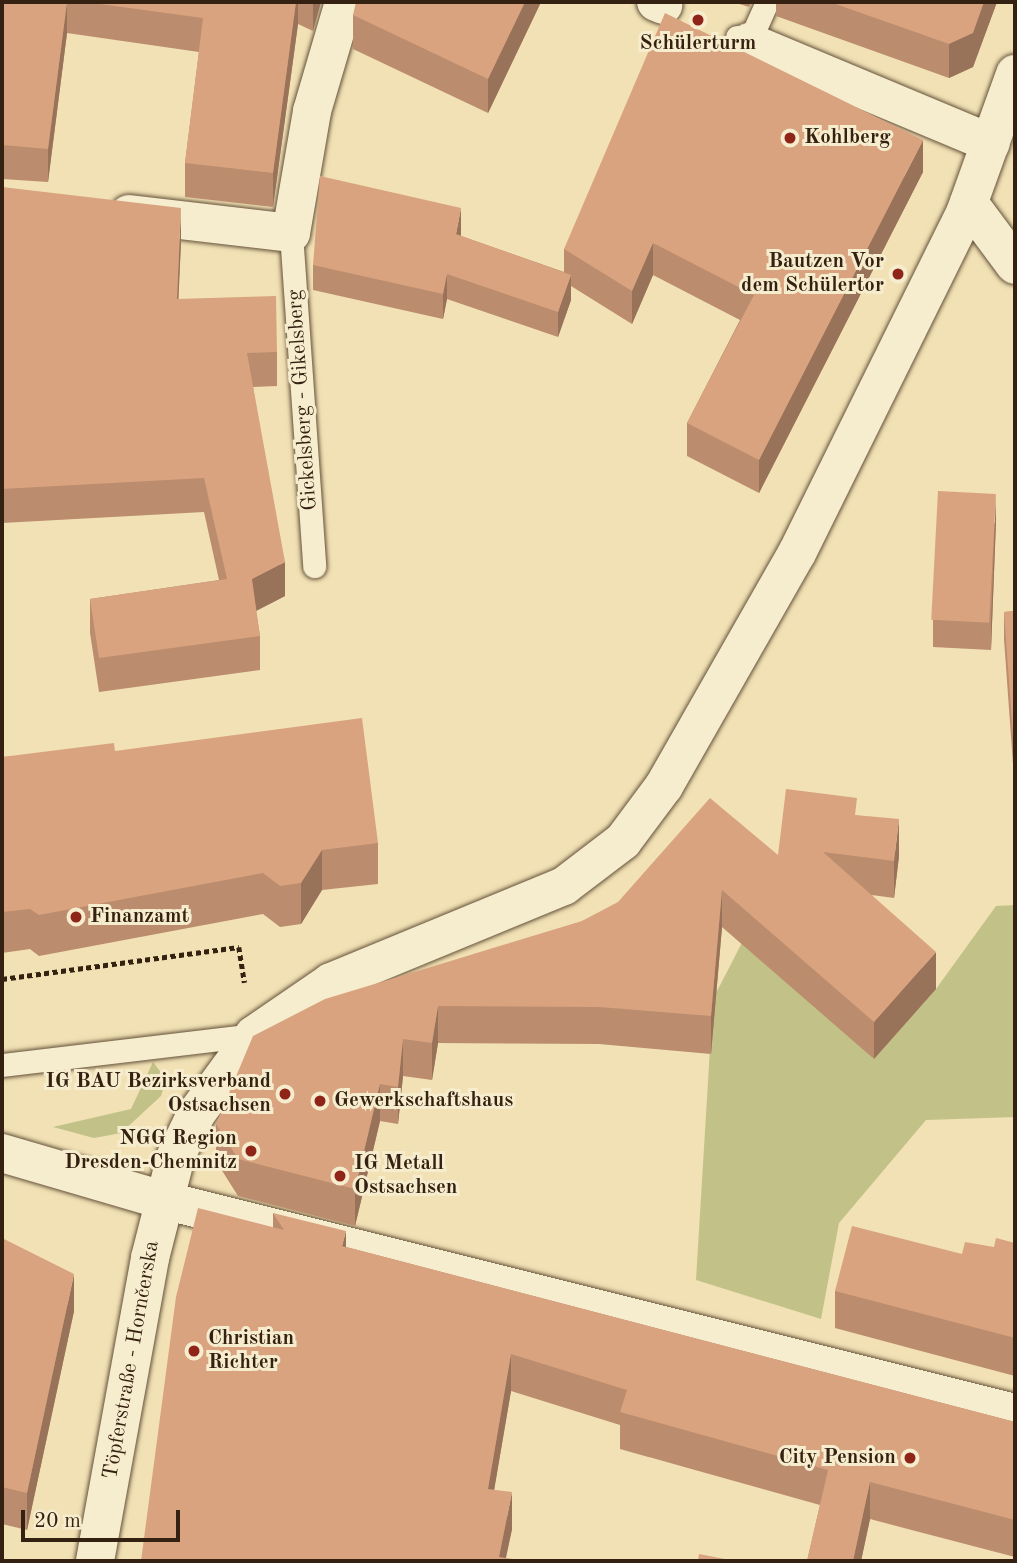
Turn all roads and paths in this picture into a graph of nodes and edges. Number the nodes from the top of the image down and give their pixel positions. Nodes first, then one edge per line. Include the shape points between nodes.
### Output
1 (345, 2) edge
2 (767, 2) edge
3 (741, 39) joint
4 (1015, 74) edge
5 (991, 143) junction
6 (969, 204) junction
7 (98, 210) edge
8 (291, 233) junction
9 (1015, 265) edge
10 (314, 566) dead end
11 (2, 979) edge
12 (254, 1035) junction
13 (2, 1065) edge
14 (2, 1153) edge
15 (163, 1200) junction
16 (1015, 1413) edge
17 (95, 1561) edge

1 - 8 street, Gickelsberg - Gikelsberg via 312,111
2 - 3 lane
3 - 5 street
4 - 5 street, Töpferstraße - Hornčerska
5 - 6 street, Töpferstraße - Hornčerska
6 - 9 street
6 - 12 street, Töpferstraße - Hornčerska via 797,553 664,786 623,841 564,886 331,982
7 - 8 street
8 - 10 lane, Gickelsberg - Gikelsberg
11 - 12 path via 239,947
12 - 13 lane
12 - 15 street, Töpferstraße - Hornčerska via 196,1114
14 - 15 street
15 - 16 street
15 - 17 street, Töpferstraße - Hornčerska

